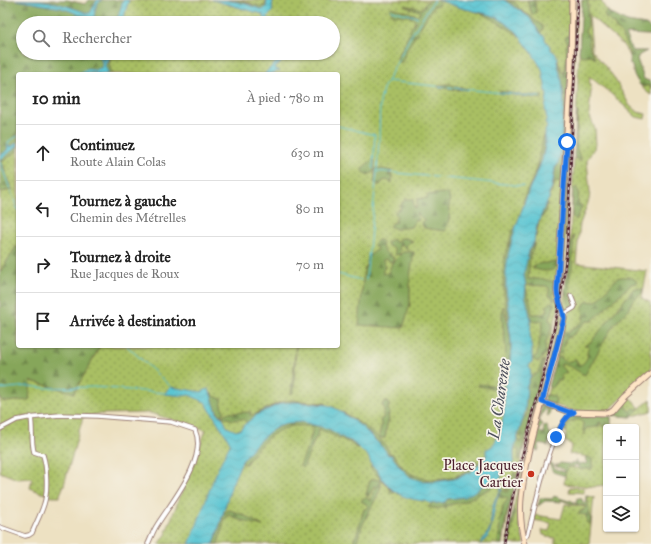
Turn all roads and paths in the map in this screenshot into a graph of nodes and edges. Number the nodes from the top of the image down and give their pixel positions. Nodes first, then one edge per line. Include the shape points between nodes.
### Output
1 (572, 0) edge
2 (571, 296) dead end
3 (564, 314) junction
4 (651, 373) edge
5 (542, 402) junction
6 (574, 412) junction
7 (31, 417) junction
8 (0, 429) edge
9 (0, 527) edge
10 (523, 538) junction
11 (148, 544) edge
12 (525, 544) edge

1 - 3 street via 571,70 557,290
2 - 3 street via 575,306
3 - 5 street
4 - 6 street via 613,410 606,413
5 - 6 street
5 - 10 street via 520,499
6 - 10 street via 567,416 549,453 527,536
7 - 8 street via 17,420
7 - 9 street via 34,452 43,455 45,461 44,505 29,535 25,536
7 - 11 street via 60,415 143,419 171,422 195,430 198,449 192,466
10 - 12 street

